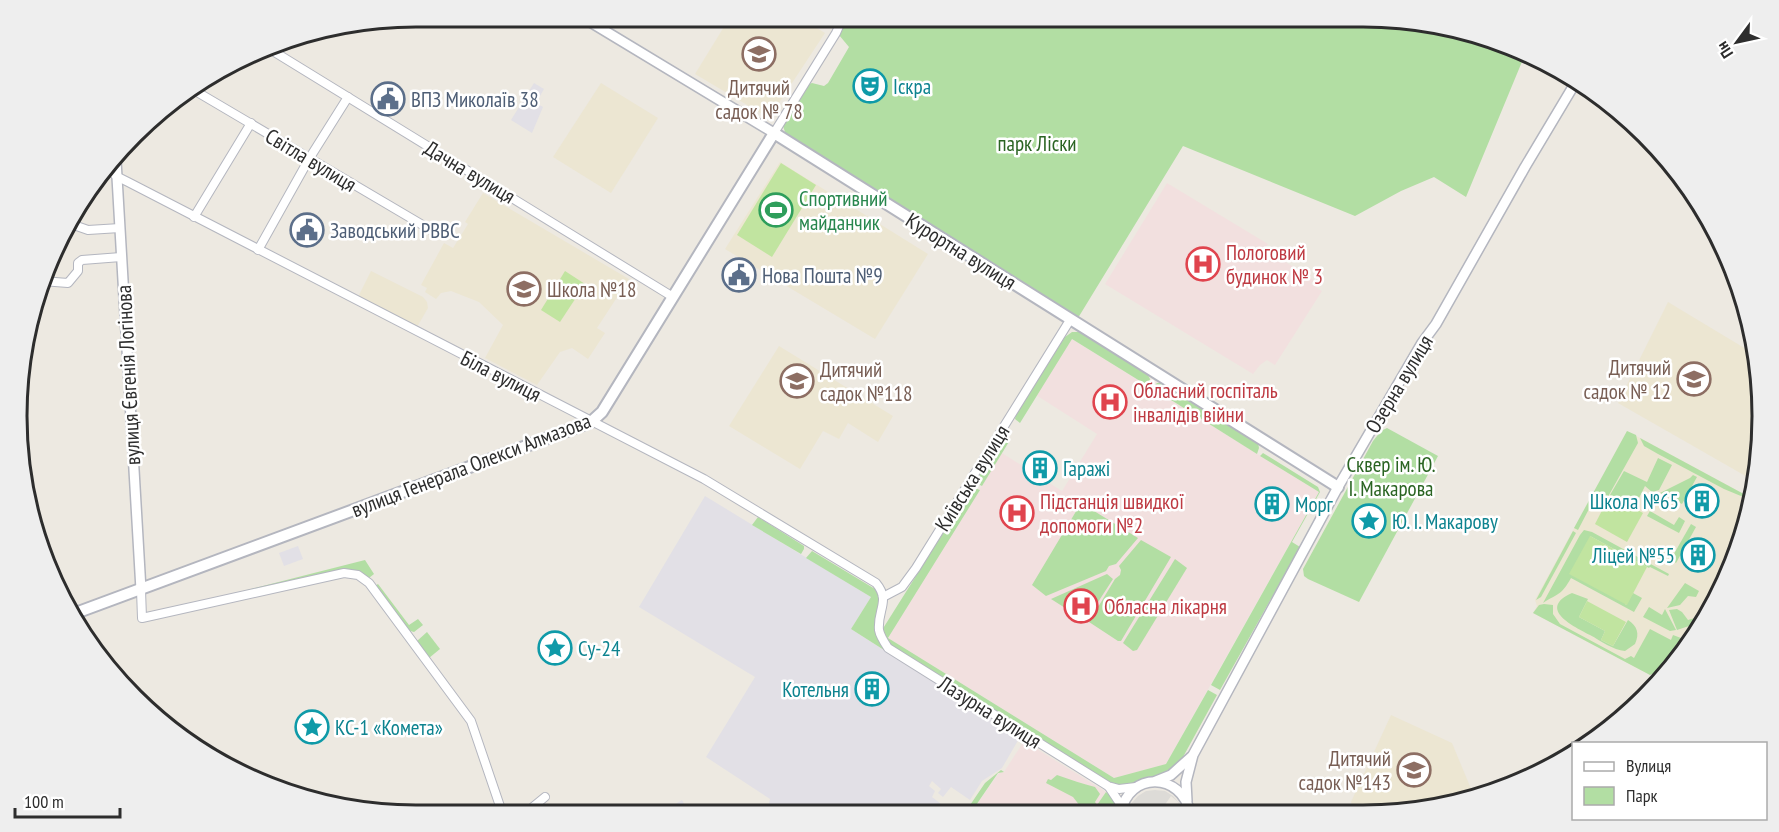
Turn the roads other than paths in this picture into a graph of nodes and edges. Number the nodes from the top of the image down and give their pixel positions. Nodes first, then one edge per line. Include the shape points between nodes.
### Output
1 (600, 27) edge
2 (838, 27) edge
3 (277, 53) edge
4 (1572, 88) edge
5 (200, 93) edge
6 (348, 97) junction
7 (251, 123) junction
8 (774, 133) junction
9 (309, 159) junction
10 (116, 169) edge
11 (113, 173) edge
12 (116, 176) junction
13 (194, 217) junction
14 (76, 226) edge
15 (120, 228) junction
16 (431, 230) dead end
17 (258, 250) junction
18 (121, 257) junction
19 (52, 281) edge
20 (673, 297) junction
21 (1070, 320) junction
22 (591, 422) junction
23 (1338, 487) junction
24 (141, 590) junction
25 (883, 597) junction
26 (80, 612) edge
27 (1193, 755) junction
28 (1153, 782) junction
29 (1108, 786) junction
30 (1137, 787) junction
31 (545, 797) dead end
32 (1187, 801) junction
33 (500, 805) edge
34 (535, 805) edge
35 (1120, 805) edge
36 (1123, 805) edge
37 (1188, 805) edge

1 - 8 street, Курортна вулиця
2 - 8 street, вулиця Генерала Олекси Алмазова
3 - 6 street, Дачна вулиця
4 - 23 street, Озерна вулиця
5 - 7 street, Світла вулиця
6 - 9 street
6 - 20 street, Дачна вулиця
7 - 9 street, Світла вулиця
7 - 13 street
8 - 20 main road, вулиця Генерала Олекси Алмазова
8 - 21 main road, Курортна вулиця
9 - 16 street, Світла вулиця
9 - 17 street
10 - 12 street, вулиця Євгенія Логінова
11 - 12 street, Біла вулиця
12 - 13 street, Біла вулиця
12 - 15 street, вулиця Євгенія Логінова
13 - 17 street, Біла вулиця
14 - 15 street via 88,230
15 - 18 street, вулиця Євгенія Логінова
17 - 22 street, Біла вулиця
18 - 19 street via 82,260 68,283
18 - 24 street, вулиця Євгенія Логінова
20 - 22 main road, вулиця Генерала Олекси Алмазова via 602,412
21 - 23 main road, Курортна вулиця
21 - 25 street, Київська вулиця via 916,568 902,587
22 - 24 main road, вулиця Генерала Олекси Алмазова
22 - 25 street, Біла вулиця via 704,479 876,583
23 - 27 street, Озерна вулиця
24 - 26 main road, вулиця Генерала Олекси Алмазова
24 - 33 street via 142,618 344,573 358,575 369,583 471,721
25 - 29 street, Лазурна вулиця via 879,632 888,648
27 - 28 street, Озерна вулиця via 1171,775
27 - 32 street, Озерна вулиця via 1186,782
28 - 30 street, Озерна вулиця
28 - 32 street via 1170,785
29 - 30 street
29 - 35 street
30 - 36 street
31 - 34 street
32 - 37 street, Озерна вулиця

